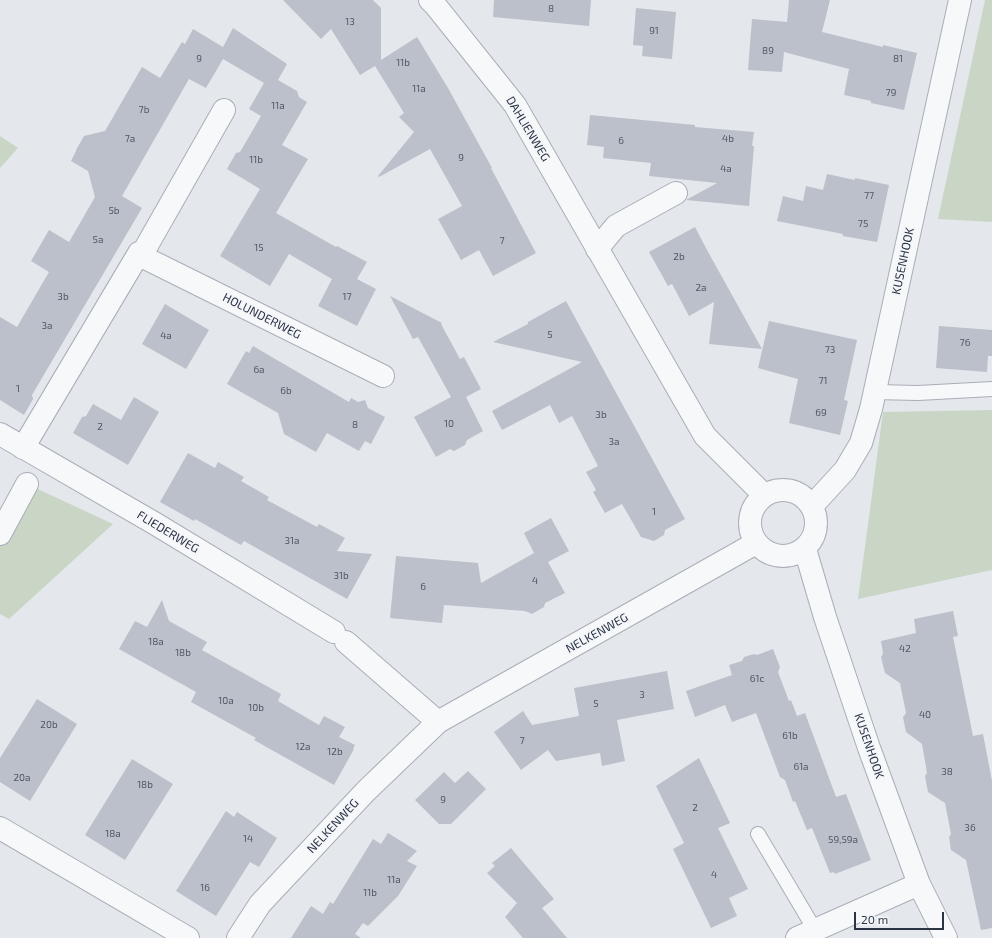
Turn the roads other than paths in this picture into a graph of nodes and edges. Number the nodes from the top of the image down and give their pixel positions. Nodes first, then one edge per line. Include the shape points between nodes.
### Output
1 (430, 0) edge
2 (960, 0) edge
3 (224, 110) dead end
4 (676, 194) dead end
5 (597, 248) junction
6 (141, 256) junction
7 (383, 376) dead end
8 (992, 389) edge
9 (874, 392) junction
10 (0, 434) edge
11 (23, 448) junction
12 (28, 484) dead end
13 (764, 495) junction
14 (812, 506) junction
15 (0, 534) edge
16 (756, 543) junction
17 (805, 549) junction
18 (438, 722) junction
19 (0, 828) edge
20 (758, 834) dead end
21 (919, 884) junction
22 (806, 934) edge
23 (188, 938) edge
24 (238, 938) edge
25 (946, 938) edge

1 - 5 street, DAHLIENWEG via 516,105
2 - 9 street, KUSENHOOK
3 - 6 street
4 - 5 street via 616,226
5 - 13 street, DAHLIENWEG via 705,436
6 - 7 street, HOLUNDERWEG
6 - 11 street via 139,253
8 - 9 lane via 918,393
9 - 14 street, KUSENHOOK via 861,443 845,470
10 - 11 street, FLIEDERWEG
11 - 18 street, FLIEDERWEG via 154,523 340,637
12 - 15 street
13 - 14 street via 775,490 788,490 803,496
13 - 16 street via 750,514 751,536
14 - 17 street via 817,521 815,534
16 - 17 street via 772,555 783,557
16 - 18 street, NELKENWEG
17 - 21 street, KUSENHOOK via 869,748
18 - 24 street, NELKENWEG via 366,791 265,898
19 - 23 street
20 - 22 lane
21 - 22 street
21 - 25 street, KUSENHOOK

